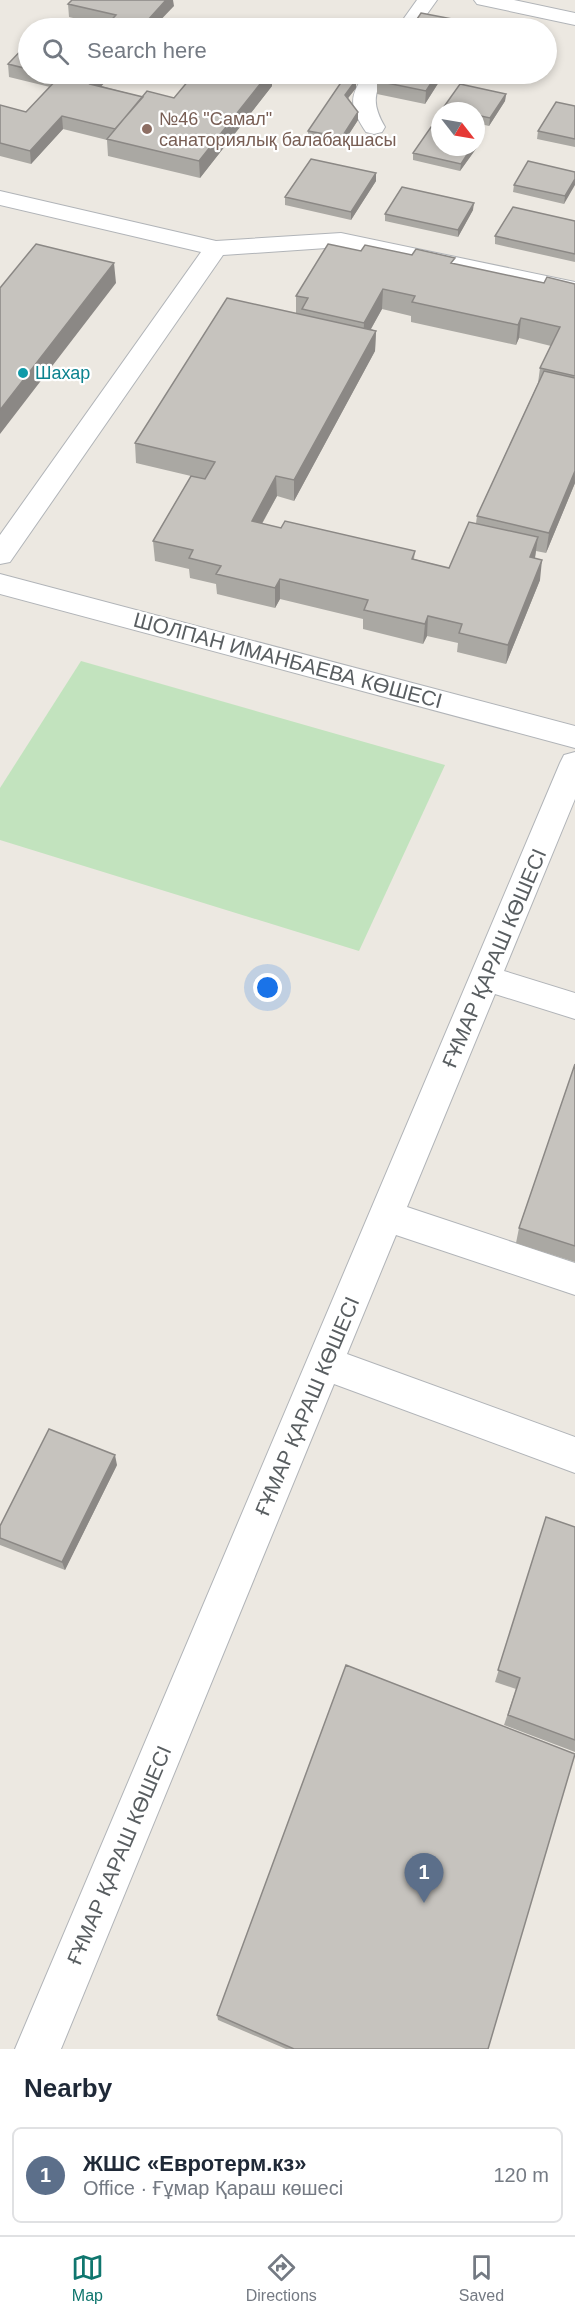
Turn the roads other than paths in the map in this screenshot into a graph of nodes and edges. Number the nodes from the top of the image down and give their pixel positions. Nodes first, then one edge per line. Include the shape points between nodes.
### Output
1 (427, 0) edge
2 (484, 0) edge
3 (414, 18) edge
4 (575, 19) edge
5 (368, 84) edge
6 (375, 127) dead end
7 (0, 198) edge
8 (216, 248) junction
9 (575, 289) edge
10 (0, 555) edge
11 (0, 584) edge
12 (575, 737) edge
13 (575, 763) edge
14 (485, 978) junction
15 (575, 1006) edge
16 (386, 1216) junction
17 (575, 1279) edge
18 (324, 1363) junction
19 (575, 1455) edge
20 (38, 2049) edge

1 - 3 street
2 - 4 street
5 - 6 street via 362,104
7 - 8 street
8 - 9 street via 341,240
8 - 10 street
11 - 12 street, ШОЛПАН ИМАНБАЕВА КӨШЕСІ
13 - 14 street, ҒҰМАР ҚАРАШ КӨШЕСІ
14 - 15 street
14 - 16 street, ҒҰМАР ҚАРАШ КӨШЕСІ
16 - 17 street
16 - 18 street, ҒҰМАР ҚАРАШ КӨШЕСІ
18 - 19 street
18 - 20 street, ҒҰМАР ҚАРАШ КӨШЕСІ

